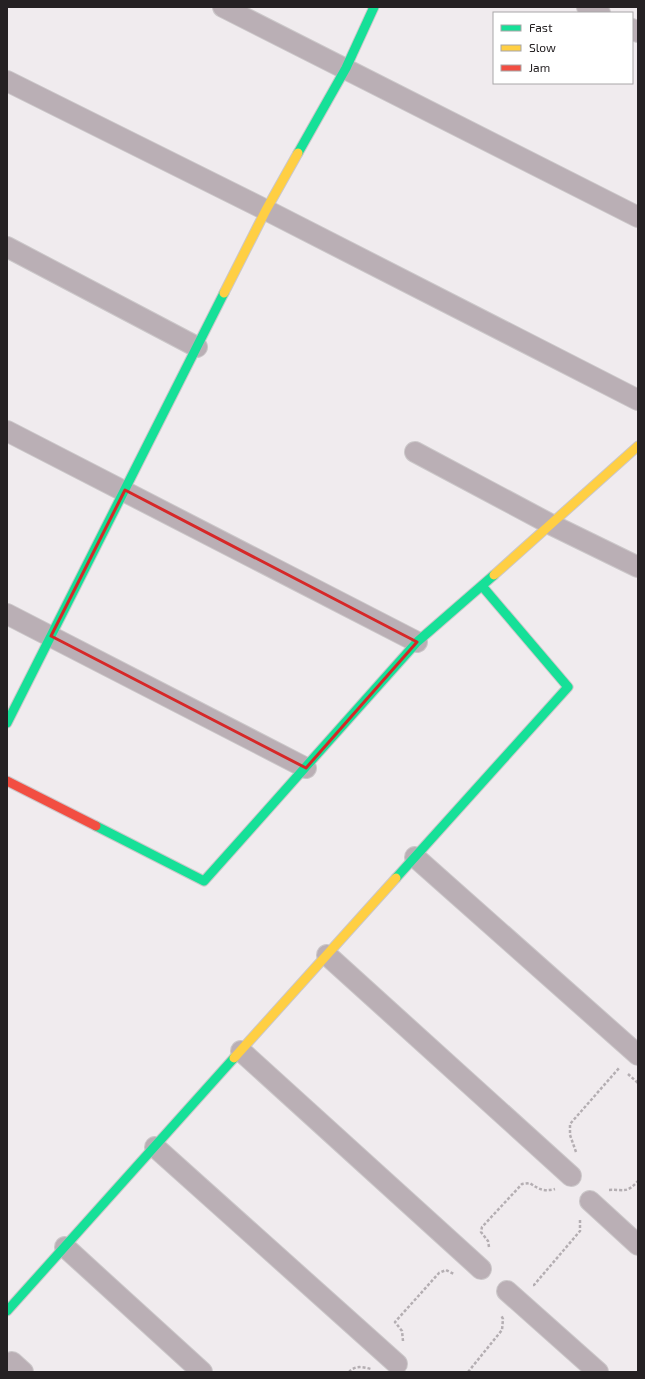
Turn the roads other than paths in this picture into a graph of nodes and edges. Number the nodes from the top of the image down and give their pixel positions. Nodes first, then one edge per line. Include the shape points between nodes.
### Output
1 (223, 7) edge
2 (374, 7) edge
3 (587, 7) edge
4 (598, 12) edge
5 (346, 68) junction
6 (7, 81) edge
7 (266, 210) junction
8 (638, 217) edge
9 (7, 247) edge
10 (197, 347) junction
11 (638, 400) edge
12 (7, 431) edge
13 (638, 446) edge
14 (415, 452) dead end
15 (125, 490) junction
16 (552, 525) junction
17 (638, 567) edge
18 (482, 586) junction
19 (7, 614) edge
20 (51, 636) junction
21 (418, 642) junction
22 (7, 723) edge
23 (306, 768) junction
24 (7, 782) edge
25 (416, 857) junction
26 (328, 955) junction
27 (241, 1051) junction
28 (638, 1055) edge
29 (155, 1147) junction
30 (571, 1176) road end
31 (590, 1201) road end
32 (638, 1245) edge
33 (65, 1247) junction
34 (482, 1269) road end
35 (507, 1291) road end
36 (7, 1312) edge
37 (397, 1364) road end
38 (202, 1372) edge
39 (598, 1372) edge

1 - 5 street
2 - 5 street
3 - 4 street
5 - 7 street
5 - 8 street
6 - 7 street
7 - 10 street
7 - 11 street
9 - 10 street
10 - 15 street
12 - 15 street
13 - 16 street
14 - 16 street
15 - 20 street
15 - 21 street
16 - 17 street
16 - 18 street
18 - 21 street
18 - 25 street via 568,687
19 - 20 street
20 - 22 street
20 - 23 street
21 - 23 street
23 - 24 street via 204,881
25 - 26 street
25 - 28 street
26 - 27 street
26 - 30 street
27 - 29 street
27 - 34 street
29 - 33 street
29 - 37 street
31 - 32 street
33 - 36 street
33 - 38 street
35 - 39 street

